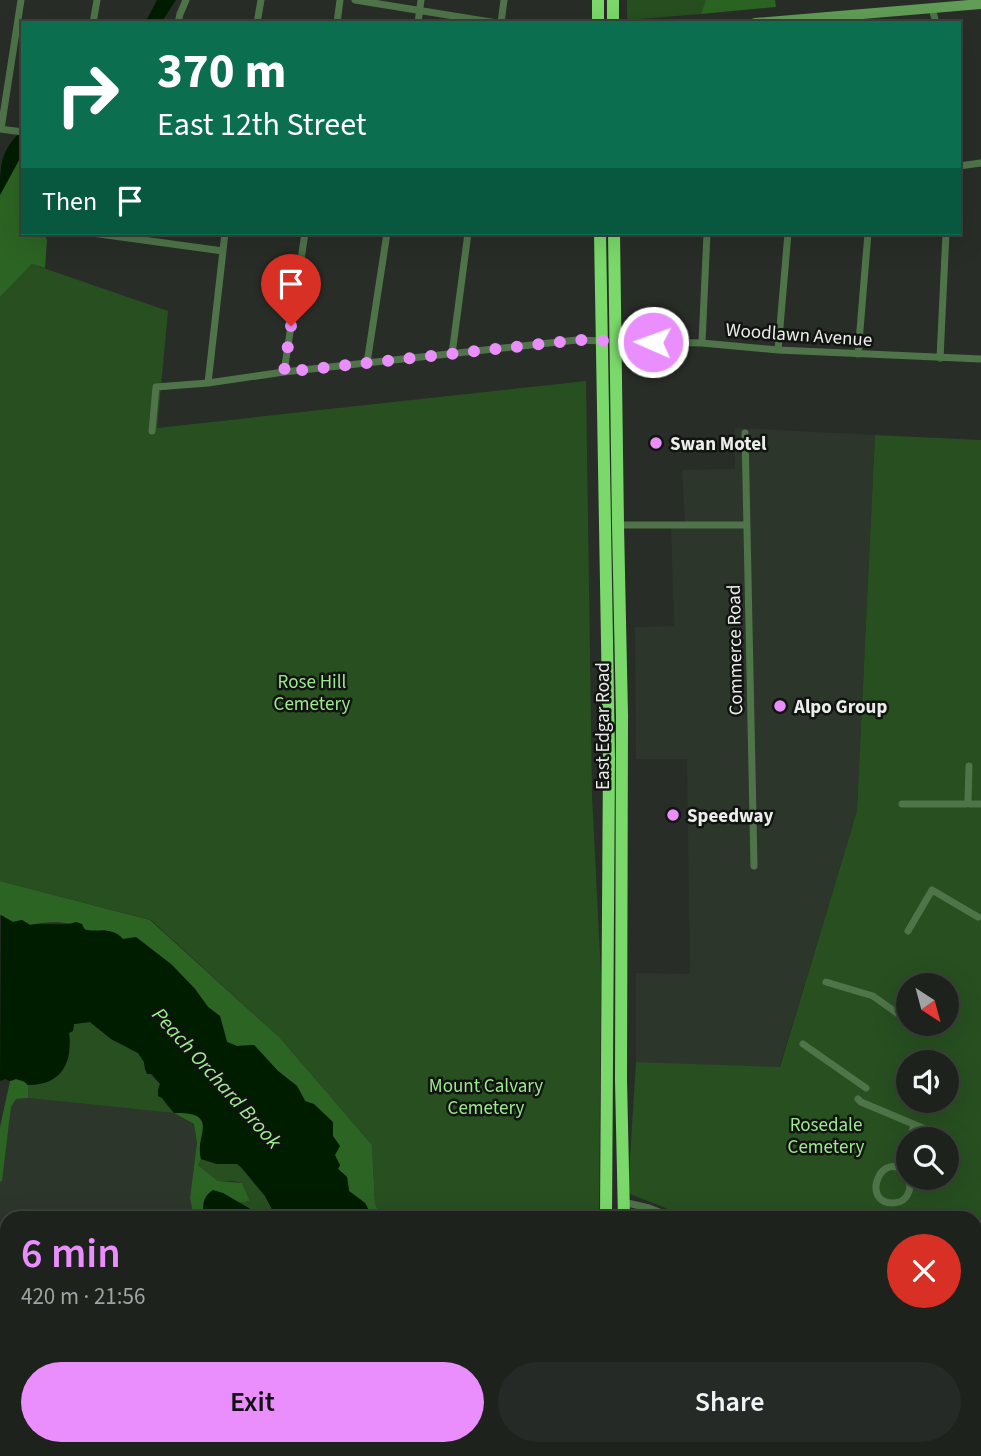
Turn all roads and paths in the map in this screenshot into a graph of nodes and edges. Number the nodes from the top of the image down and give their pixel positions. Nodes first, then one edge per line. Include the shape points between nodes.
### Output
1 (20, 0) edge
2 (97, 0) edge
3 (186, 0) edge
4 (261, 0) edge
5 (340, 0) edge
6 (355, 0) edge
7 (421, 0) edge
8 (504, 0) edge
9 (598, 0) edge
10 (612, 0) edge
11 (981, 4) edge
12 (932, 8) junction
13 (420, 10) junction
14 (879, 18) edge
15 (830, 20) edge
16 (93, 21) edge
17 (178, 21) edge
18 (257, 21) edge
19 (337, 21) edge
20 (418, 21) edge
21 (487, 21) edge
22 (499, 21) edge
23 (598, 21) edge
24 (613, 21) edge
25 (805, 21) edge
26 (935, 21) edge
27 (1, 129) edge
28 (20, 131) edge
29 (981, 163) edge
30 (961, 166) edge
31 (107, 235) edge
32 (225, 235) edge
33 (305, 235) edge
34 (387, 235) edge
35 (468, 235) edge
36 (600, 235) edge
37 (614, 235) edge
38 (707, 235) edge
39 (788, 235) edge
40 (868, 235) edge
41 (946, 235) edge
42 (223, 251) junction
43 (601, 341) junction
44 (616, 341) junction
45 (702, 343) junction
46 (778, 350) junction
47 (452, 354) junction
48 (858, 354) junction
49 (940, 358) junction
50 (981, 359) edge
51 (367, 363) junction
52 (284, 372) junction
53 (208, 383) junction
54 (152, 431) dead end
55 (745, 433) dead end
56 (618, 525) junction
57 (746, 525) junction
58 (969, 766) dead end
59 (902, 804) dead end
60 (968, 804) junction
61 (981, 804) edge
62 (754, 866) dead end
63 (978, 917) dead end
64 (908, 931) dead end
65 (826, 982) dead end
66 (896, 1012) edge
67 (803, 1044) dead end
68 (866, 1088) dead end
69 (858, 1099) dead end
70 (914, 1125) joint
71 (920, 1127) edge
72 (622, 1140) junction
73 (909, 1177) edge
74 (623, 1202) junction
75 (606, 1211) edge
76 (615, 1211) edge
77 (624, 1211) edge
78 (657, 1211) edge

1 - 27 street
2 - 16 street
3 - 17 street
4 - 18 street
5 - 19 street
6 - 13 street
7 - 13 street
8 - 22 street
9 - 23 highway
10 - 24 highway
11 - 12 main road
12 - 14 main road
12 - 26 street
13 - 20 street
13 - 21 street
14 - 15 main road
15 - 25 main road
27 - 28 street
29 - 30 street
31 - 42 street
32 - 42 street
33 - 52 street
34 - 51 street
35 - 47 street
36 - 43 highway, East Edgar Road
37 - 44 highway, East Edgar Road
38 - 45 street
39 - 46 street
40 - 48 street
41 - 49 street
42 - 53 street
43 - 44 street, Woodlawn Avenue
43 - 47 street, Woodlawn Avenue
43 - 75 highway, East Edgar Road via 609,758
44 - 45 street, Woodlawn Avenue
44 - 56 highway, East Edgar Road
45 - 46 street, Woodlawn Avenue
46 - 48 street, Woodlawn Avenue
47 - 51 street, Woodlawn Avenue
48 - 49 street, Woodlawn Avenue
49 - 50 street, Woodlawn Avenue
51 - 52 street, Woodlawn Avenue
52 - 53 street, Woodlawn Avenue
53 - 54 street, Woodlawn Avenue via 156,387
55 - 57 street, Commerce Road
56 - 57 street
56 - 72 highway, East Edgar Road
57 - 62 street, Commerce Road
58 - 60 street
59 - 60 street
60 - 61 street
63 - 64 street via 932,890
65 - 66 street via 873,996
67 - 68 street
69 - 70 street
70 - 71 street
72 - 74 highway, East Edgar Road
72 - 76 highway
73 - 73 street via 900,1168 886,1169 877,1178 877,1192 887,1202 900,1201 910,1192
74 - 77 highway, East Edgar Road
74 - 78 street

